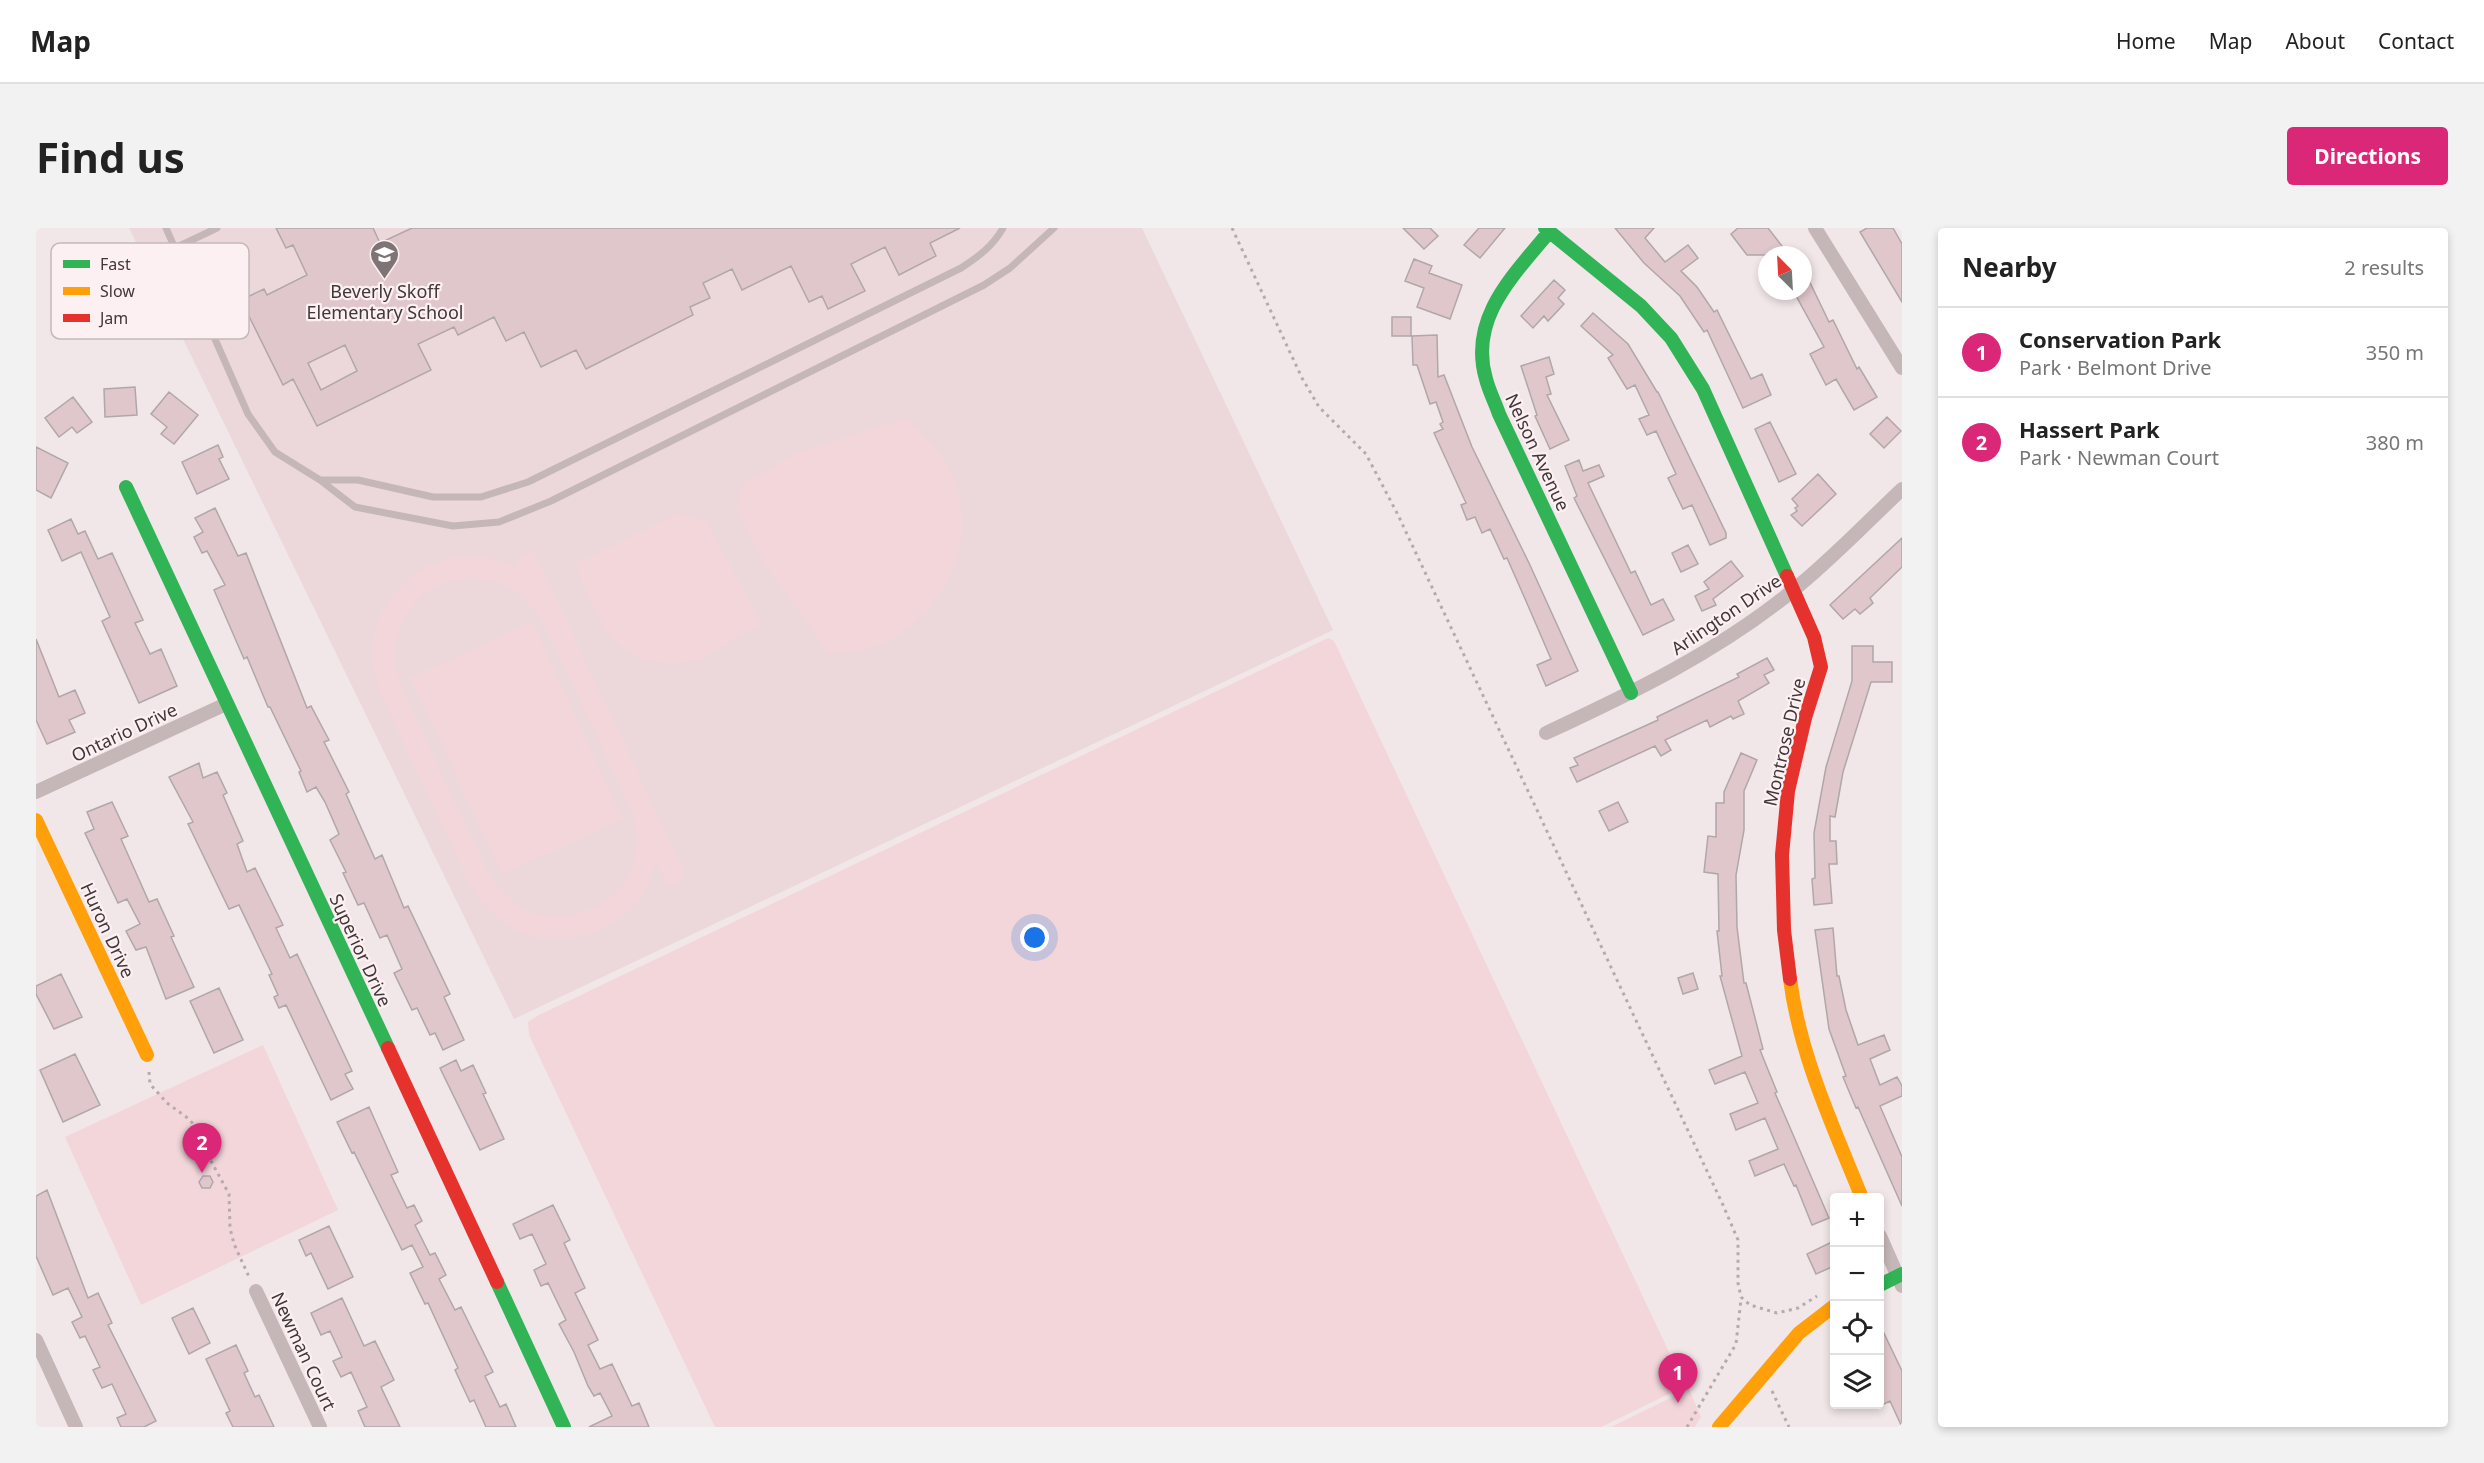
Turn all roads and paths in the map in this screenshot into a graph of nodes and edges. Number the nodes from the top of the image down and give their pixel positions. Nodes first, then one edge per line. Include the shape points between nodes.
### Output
1 (166, 228) edge
2 (217, 228) edge
3 (1004, 228) edge
4 (1054, 228) edge
5 (1233, 228) edge
6 (1815, 228) edge
7 (1547, 230) edge
8 (174, 243) edge
9 (186, 243) edge
10 (215, 339) edge
11 (1902, 368) edge
12 (320, 480) junction
13 (126, 487) dead end
14 (1902, 489) edge
15 (1792, 591) junction
16 (1631, 693) junction
17 (226, 704) junction
18 (1546, 733) dead end
19 (36, 792) edge
20 (36, 820) edge
21 (147, 1055) joint
22 (1860, 1193) edge
23 (1884, 1245) edge
24 (1900, 1279) edge
25 (1884, 1284) edge
26 (255, 1291) joint
27 (1741, 1298) junction
28 (1813, 1298) dead end
29 (1830, 1309) edge
30 (36, 1340) edge
31 (1770, 1386) dead end
32 (76, 1427) edge
33 (320, 1427) edge
34 (564, 1427) edge
35 (1688, 1427) edge
36 (1719, 1427) edge
37 (1789, 1427) edge

1 - 8 lane
2 - 9 lane
3 - 12 lane via 981,255 961,268 528,482 482,497 433,497 358,480
4 - 12 lane via 1010,268 984,285 551,501 499,522 453,526 355,507
5 - 27 path via 1302,378 1319,407 1366,454 1398,515 1723,1205 1738,1240
6 - 11 street
7 - 15 street, Montrose Drive via 1641,306 1671,338 1703,389
7 - 16 street, Nelson Avenue via 1492,306 1482,336 1485,377
10 - 12 lane via 248,414 275,452
13 - 17 street, Superior Drive
14 - 15 street, Arlington Drive
15 - 16 street, Arlington Drive via 1691,661
15 - 22 street, Montrose Drive via 1814,637 1821,667 1804,718 1788,791 1782,855 1784,930 1793,1002 1812,1076
16 - 18 street, Arlington Drive
17 - 19 street, Ontario Drive
17 - 34 street, Superior Drive
20 - 21 street, Huron Drive
21 - 26 path via 150,1084 200,1132 223,1180 229,1194 234,1244
23 - 24 street
24 - 25 street
26 - 33 street, Newman Court
27 - 28 path via 1777,1313 1798,1308
27 - 35 path via 1736,1344
29 - 36 street via 1799,1333
30 - 32 street
31 - 37 path

